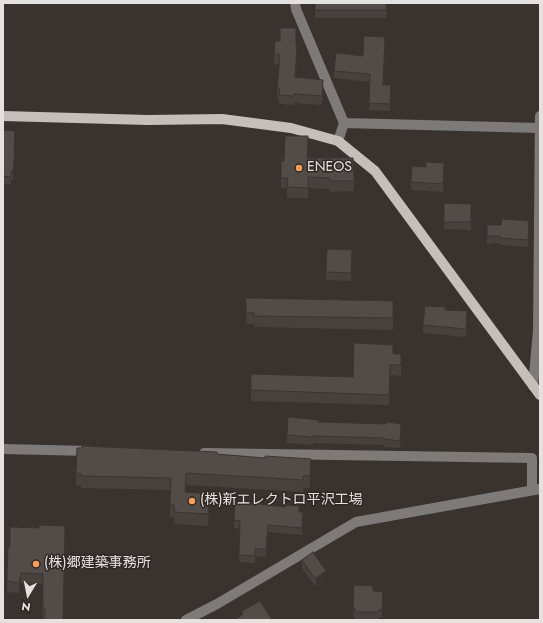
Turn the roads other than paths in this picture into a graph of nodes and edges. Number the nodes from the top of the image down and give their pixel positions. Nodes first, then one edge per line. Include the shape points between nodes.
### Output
1 (295, 3) edge
2 (3, 116) edge
3 (540, 116) edge
4 (344, 123) junction
5 (540, 128) edge
6 (338, 141) junction
7 (533, 386) junction
8 (540, 395) edge
9 (3, 450) edge
10 (98, 451) edge
11 (192, 452) edge
12 (536, 489) edge
13 (186, 620) edge

1 - 4 street
2 - 6 main road via 148,120 222,119 291,128
3 - 5 street
4 - 5 street
4 - 6 street
5 - 7 street via 538,331
6 - 7 main road via 375,171
7 - 8 main road
9 - 10 street
11 - 12 street via 532,458
12 - 13 street via 356,522

